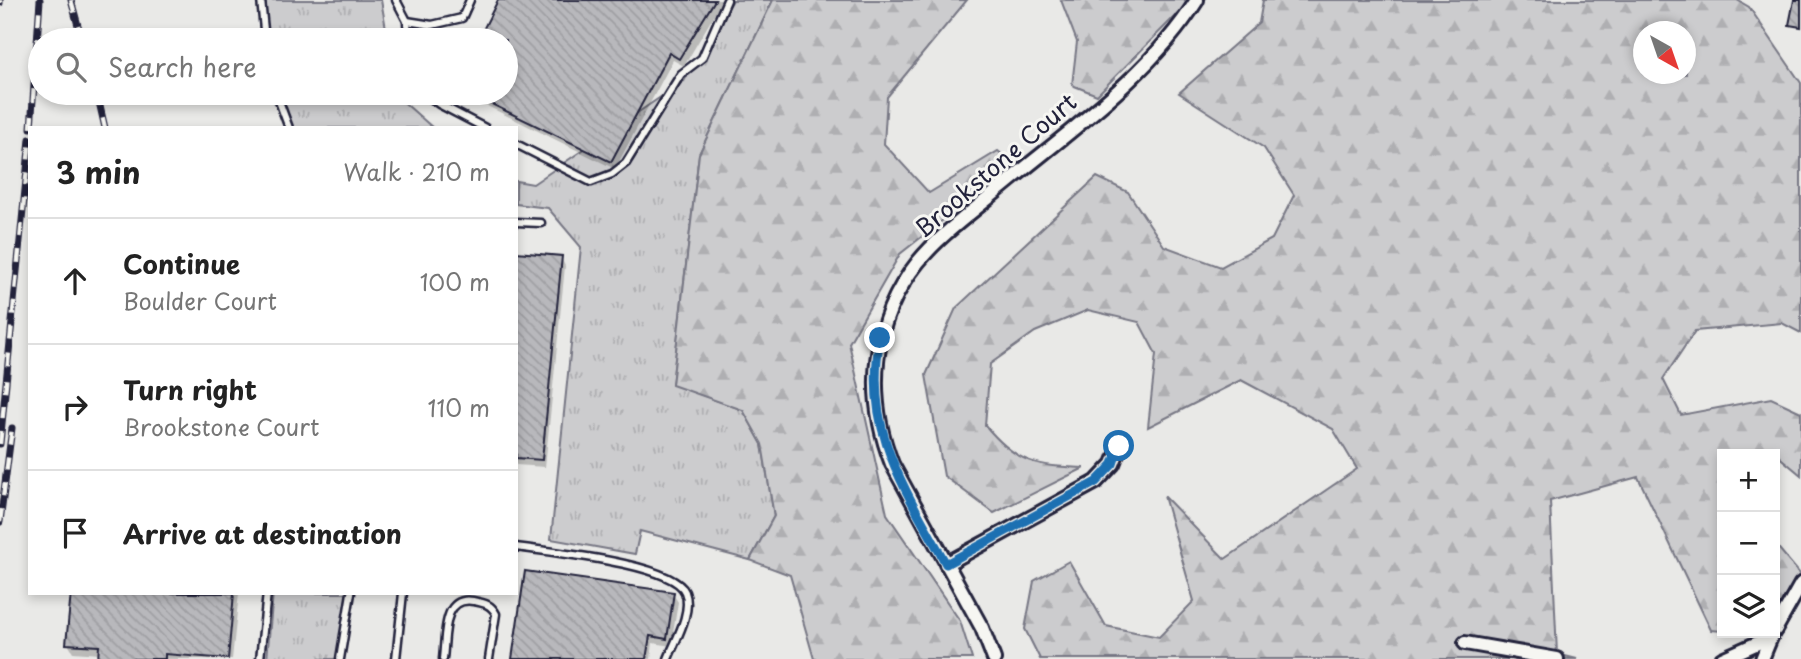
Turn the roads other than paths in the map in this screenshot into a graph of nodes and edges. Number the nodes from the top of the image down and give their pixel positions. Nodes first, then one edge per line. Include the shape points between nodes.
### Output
1 (261, 0) edge
2 (396, 0) edge
3 (470, 0) edge
4 (727, 0) edge
5 (1197, 0) edge
6 (407, 21) junction
7 (264, 28) edge
8 (407, 28) edge
9 (280, 105) edge
10 (441, 105) edge
11 (288, 126) edge
12 (481, 126) edge
13 (518, 145) edge
14 (518, 222) edge
15 (541, 223) dead end
16 (1119, 446) dead end
17 (518, 547) edge
18 (946, 564) junction
19 (1801, 584) edge
20 (267, 595) edge
21 (351, 595) edge
22 (403, 595) edge
23 (1780, 621) edge
24 (1763, 638) edge
25 (1771, 638) edge
26 (1465, 643) dead end
27 (260, 659) edge
28 (340, 659) edge
29 (396, 659) edge
30 (443, 659) edge
31 (489, 659) edge
32 (667, 659) edge
33 (993, 659) edge
34 (1557, 659) edge
35 (1722, 659) edge
36 (1762, 659) edge

1 - 7 lane
2 - 6 lane
3 - 6 lane via 462,18 432,25
4 - 13 lane via 702,58 681,74 626,163 612,174 592,182
5 - 18 street, Brookstone Court via 1173,34 1130,78 934,244 894,300 876,361 877,413 892,464
6 - 8 lane
9 - 11 lane
10 - 12 lane
14 - 15 lane
16 - 18 street via 1113,464 1096,482
17 - 32 lane via 611,561 672,579 687,601
18 - 33 street, Brookstone Court via 982,628
19 - 23 street
20 - 27 lane
21 - 28 lane
22 - 29 lane
24 - 35 street
25 - 36 street
26 - 34 street
30 - 31 lane via 449,612 462,599 485,603 496,614

